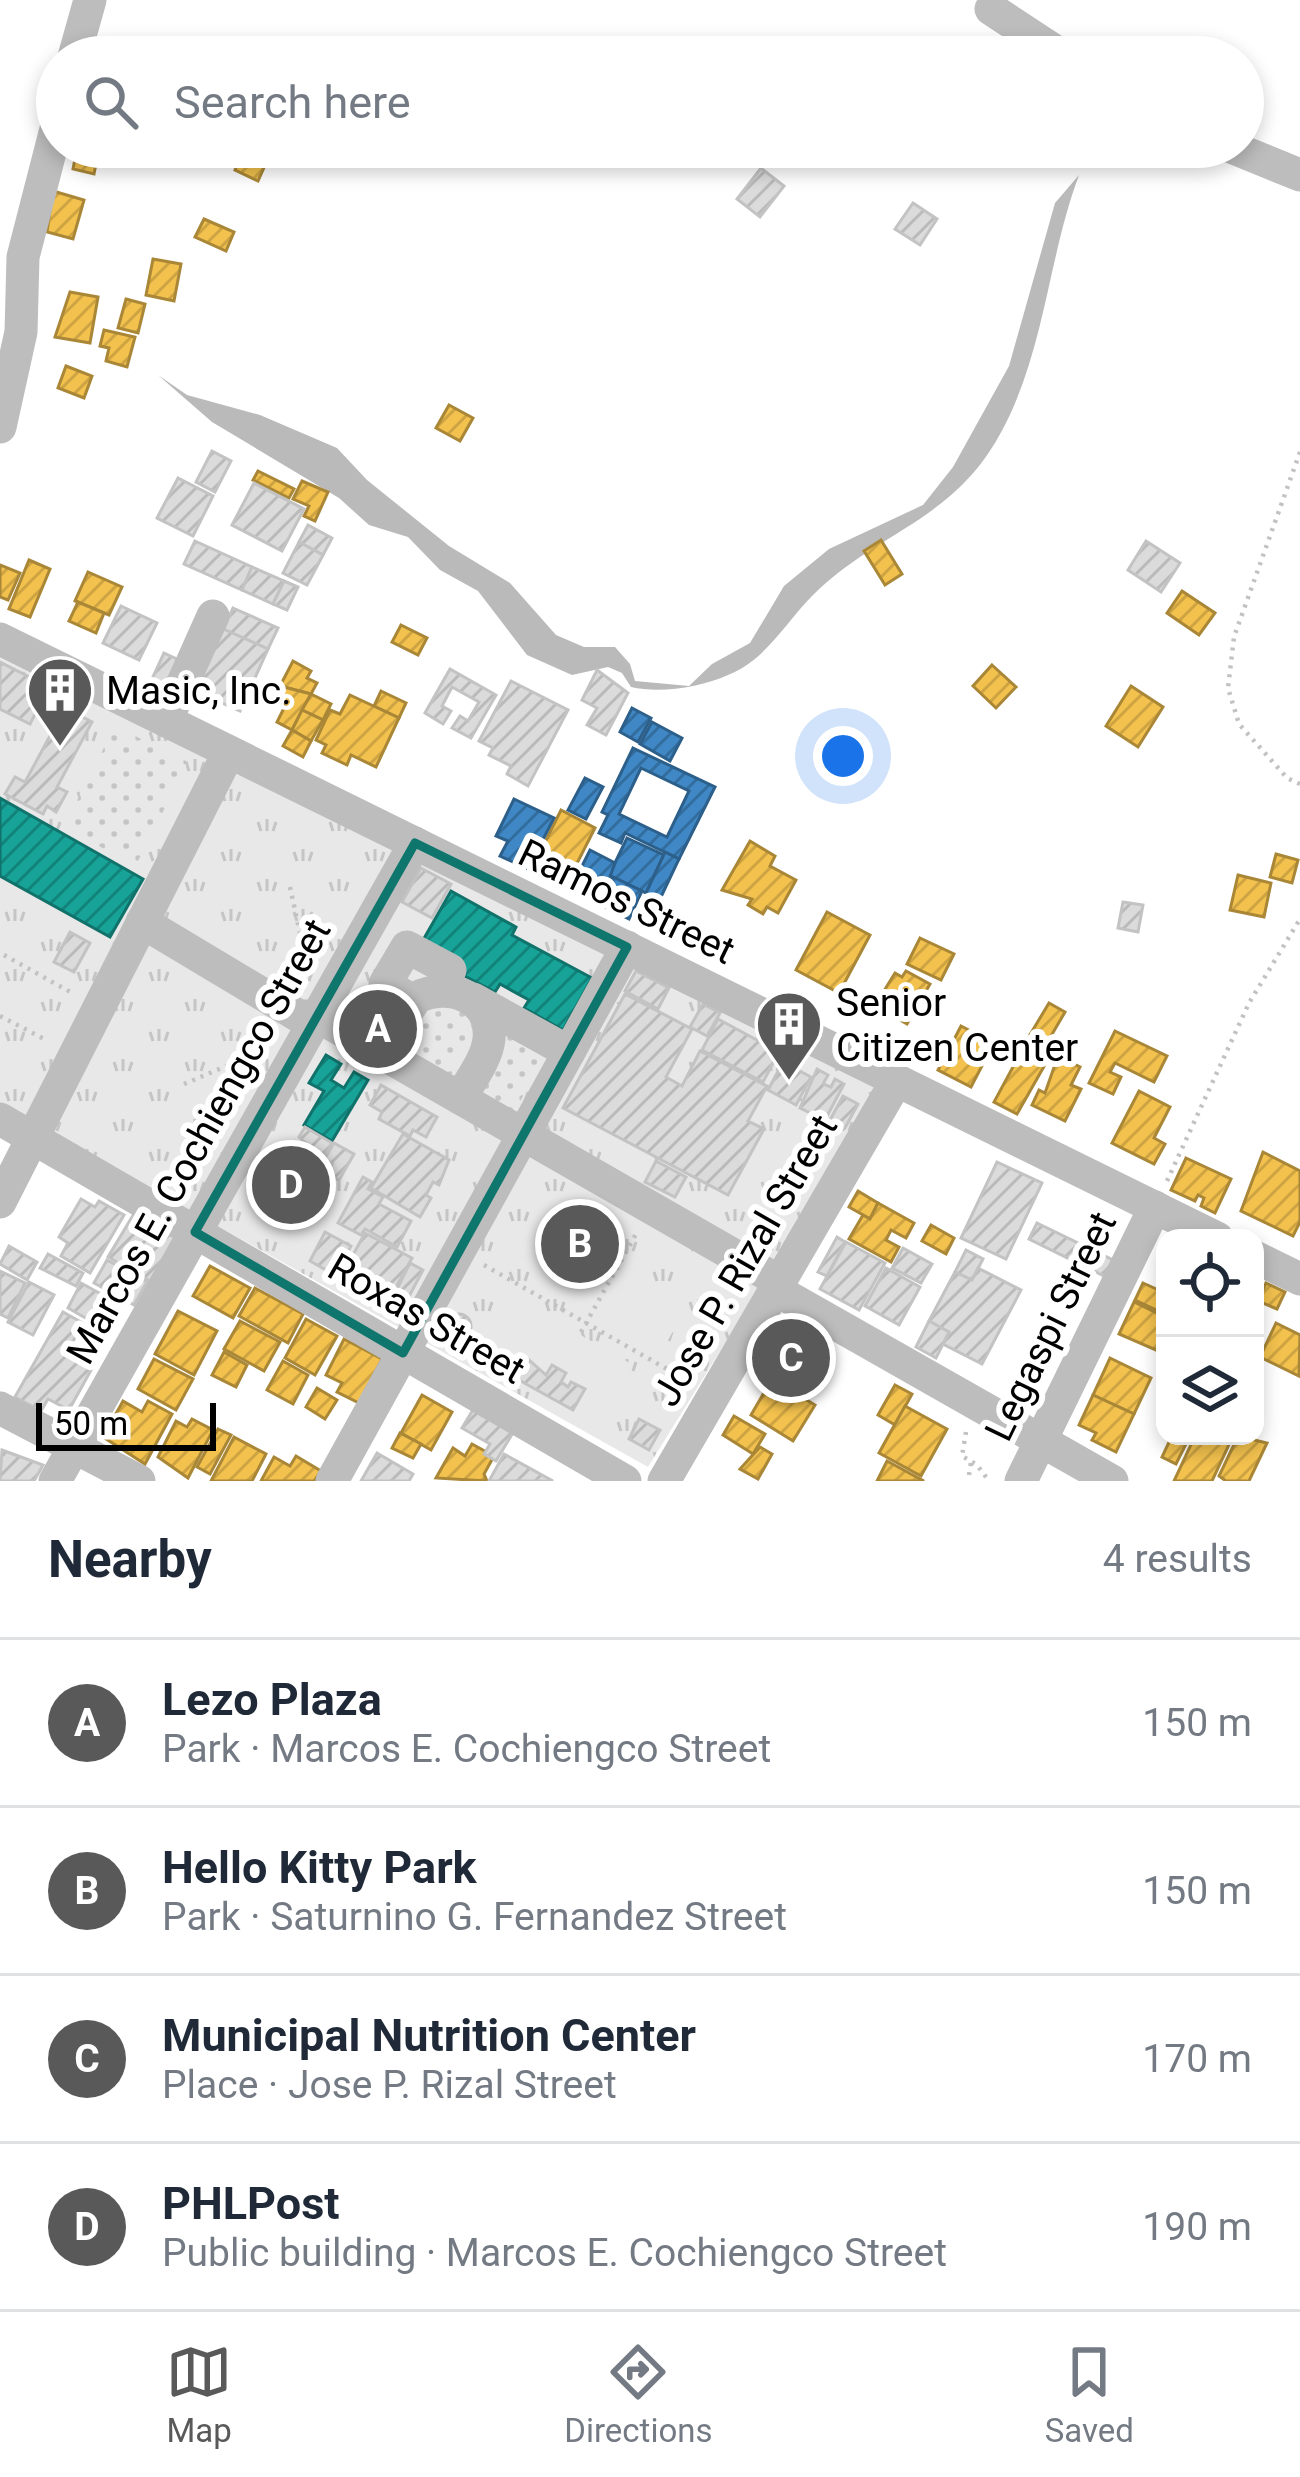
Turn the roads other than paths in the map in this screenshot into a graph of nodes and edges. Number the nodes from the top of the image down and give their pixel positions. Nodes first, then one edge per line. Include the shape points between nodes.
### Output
1 (90, 0) edge
2 (991, 9) dead end
3 (80, 36) edge
4 (1032, 36) edge
5 (1264, 160) edge
6 (46, 168) edge
7 (1300, 175) edge
8 (0, 427) edge
9 (213, 616) dead end
10 (0, 639) edge
11 (166, 721) junction
12 (229, 752) junction
13 (415, 843) junction
14 (142, 922) junction
15 (627, 947) junction
16 (472, 999) junction
17 (308, 1021) junction
18 (569, 1052) junction
19 (380, 1053) junction
20 (897, 1080) junction
21 (460, 1098) junction
22 (0, 1119) edge
23 (32, 1138) junction
24 (519, 1143) junction
25 (0, 1202) edge
26 (1155, 1208) junction
27 (1198, 1229) edge
28 (195, 1232) junction
29 (1264, 1261) edge
30 (1300, 1279) edge
31 (776, 1290) junction
32 (403, 1352) junction
33 (0, 1408) edge
34 (1041, 1441) junction
35 (74, 1447) junction
36 (55, 1481) edge
37 (139, 1481) edge
38 (332, 1481) edge
39 (625, 1481) edge
40 (664, 1481) edge
41 (1021, 1481) edge
42 (1112, 1481) edge

1 - 3 street
2 - 4 street
5 - 7 street
6 - 8 street via 23,257 21,332
9 - 11 street
10 - 11 street, Ramos Street
11 - 12 street, Ramos Street
12 - 13 street, Ramos Street
12 - 14 street
13 - 15 street, Ramos Street
13 - 17 street, Marcos E. Cochiengco Street
14 - 17 street
14 - 23 street
15 - 18 street
15 - 20 street, Ramos Street
16 - 18 street
16 - 19 street via 426,995
16 - 21 street via 489,1040
17 - 19 street
17 - 24 street
17 - 28 street, Marcos E. Cochiengco Street
18 - 24 street
19 - 21 street
20 - 26 street, Ramos Street
20 - 31 street, Jose P. Rizal Street
21 - 24 street
22 - 23 street, Roxas Street
23 - 25 street
23 - 28 street, Roxas Street
24 - 31 street via 770,1276
24 - 31 street via 642,1224 762,1292
24 - 32 street
26 - 27 street, Ramos Street
26 - 34 street, Legaspi Street
28 - 32 street, Roxas Street
28 - 35 street, Marcos E. Cochiengco Street
29 - 30 street
31 - 34 street
31 - 40 street, Jose P. Rizal Street
32 - 38 street
32 - 39 street, Roxas Street
33 - 35 street
34 - 41 street, Legaspi Street
34 - 42 street
35 - 36 street, Marcos E. Cochiengco Street
35 - 37 street

